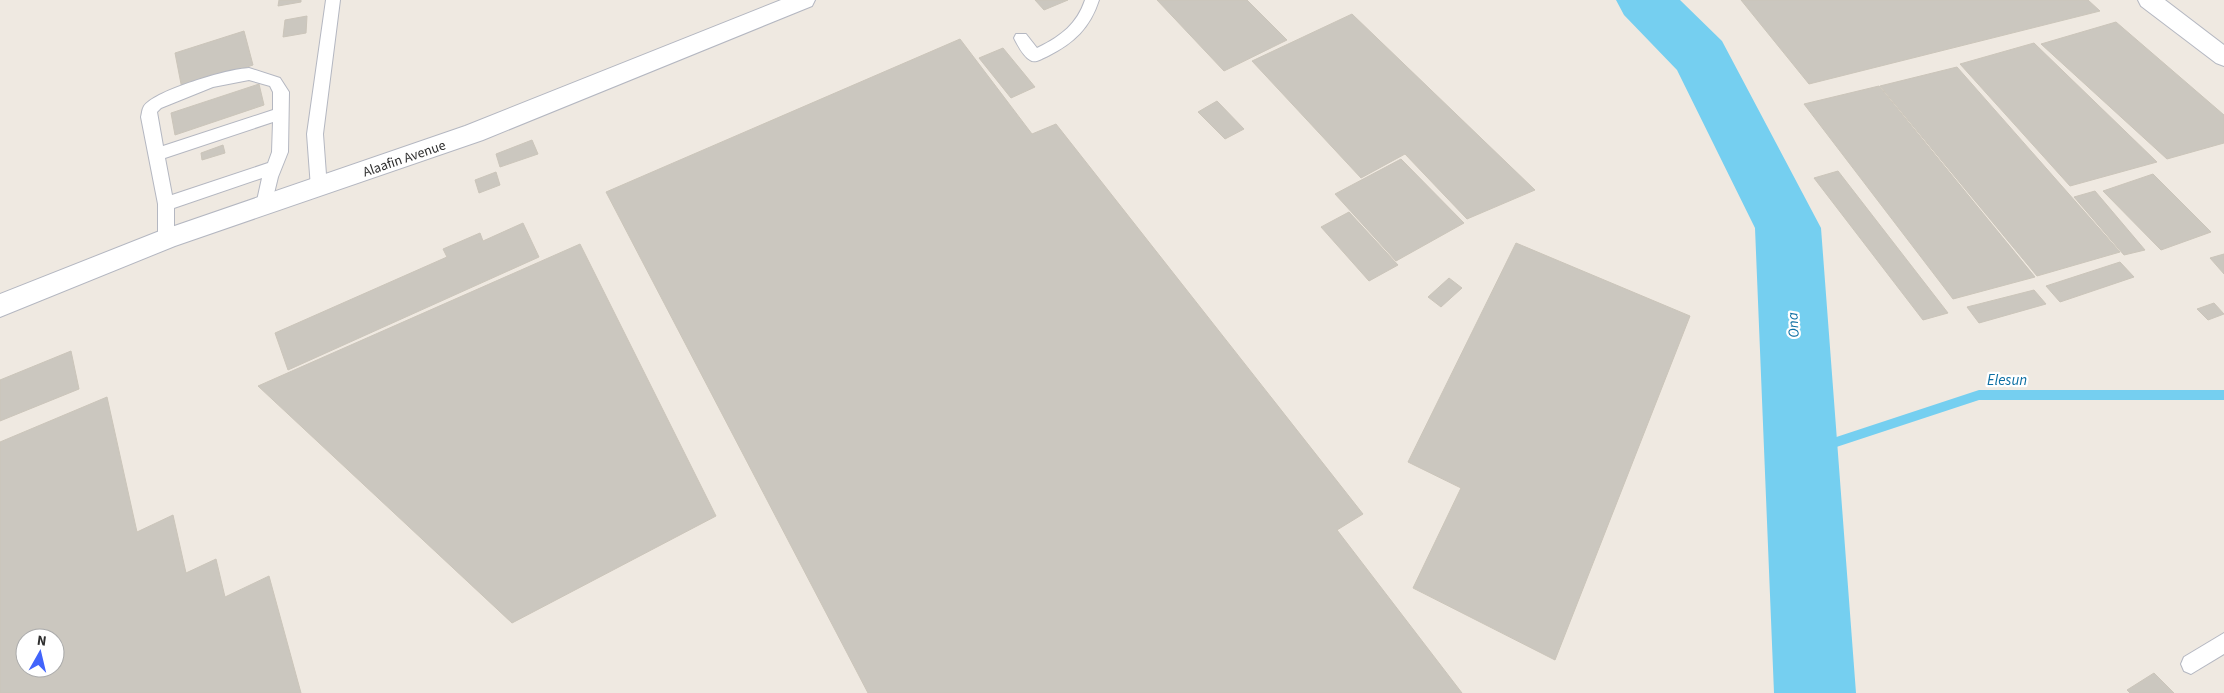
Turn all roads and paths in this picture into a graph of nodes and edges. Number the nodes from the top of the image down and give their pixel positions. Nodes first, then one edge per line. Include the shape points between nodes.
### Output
1 (334, 0) edge
2 (804, 0) edge
3 (1092, 0) edge
4 (2149, 0) edge
5 (1020, 38) dead end
6 (2224, 57) edge
7 (281, 113) junction
8 (157, 154) junction
9 (274, 167) junction
10 (319, 188) junction
11 (166, 204) junction
12 (264, 205) junction
13 (166, 239) junction
14 (0, 306) edge
15 (2224, 643) edge
16 (2192, 664) dead end

1 - 10 lane via 315,134
2 - 10 street, Alaafin Avenue via 474,133
3 - 5 lane via 1089,14 1068,40 1034,56
4 - 6 street
7 - 8 lane
7 - 8 lane via 281,92 275,82 246,73 163,98 150,109
7 - 9 lane via 280,152
8 - 11 lane
9 - 11 lane
9 - 12 lane
10 - 12 street, Alaafin Avenue
11 - 13 lane
12 - 13 street, Alaafin Avenue
13 - 14 street, Alaafin Avenue
15 - 16 lane

